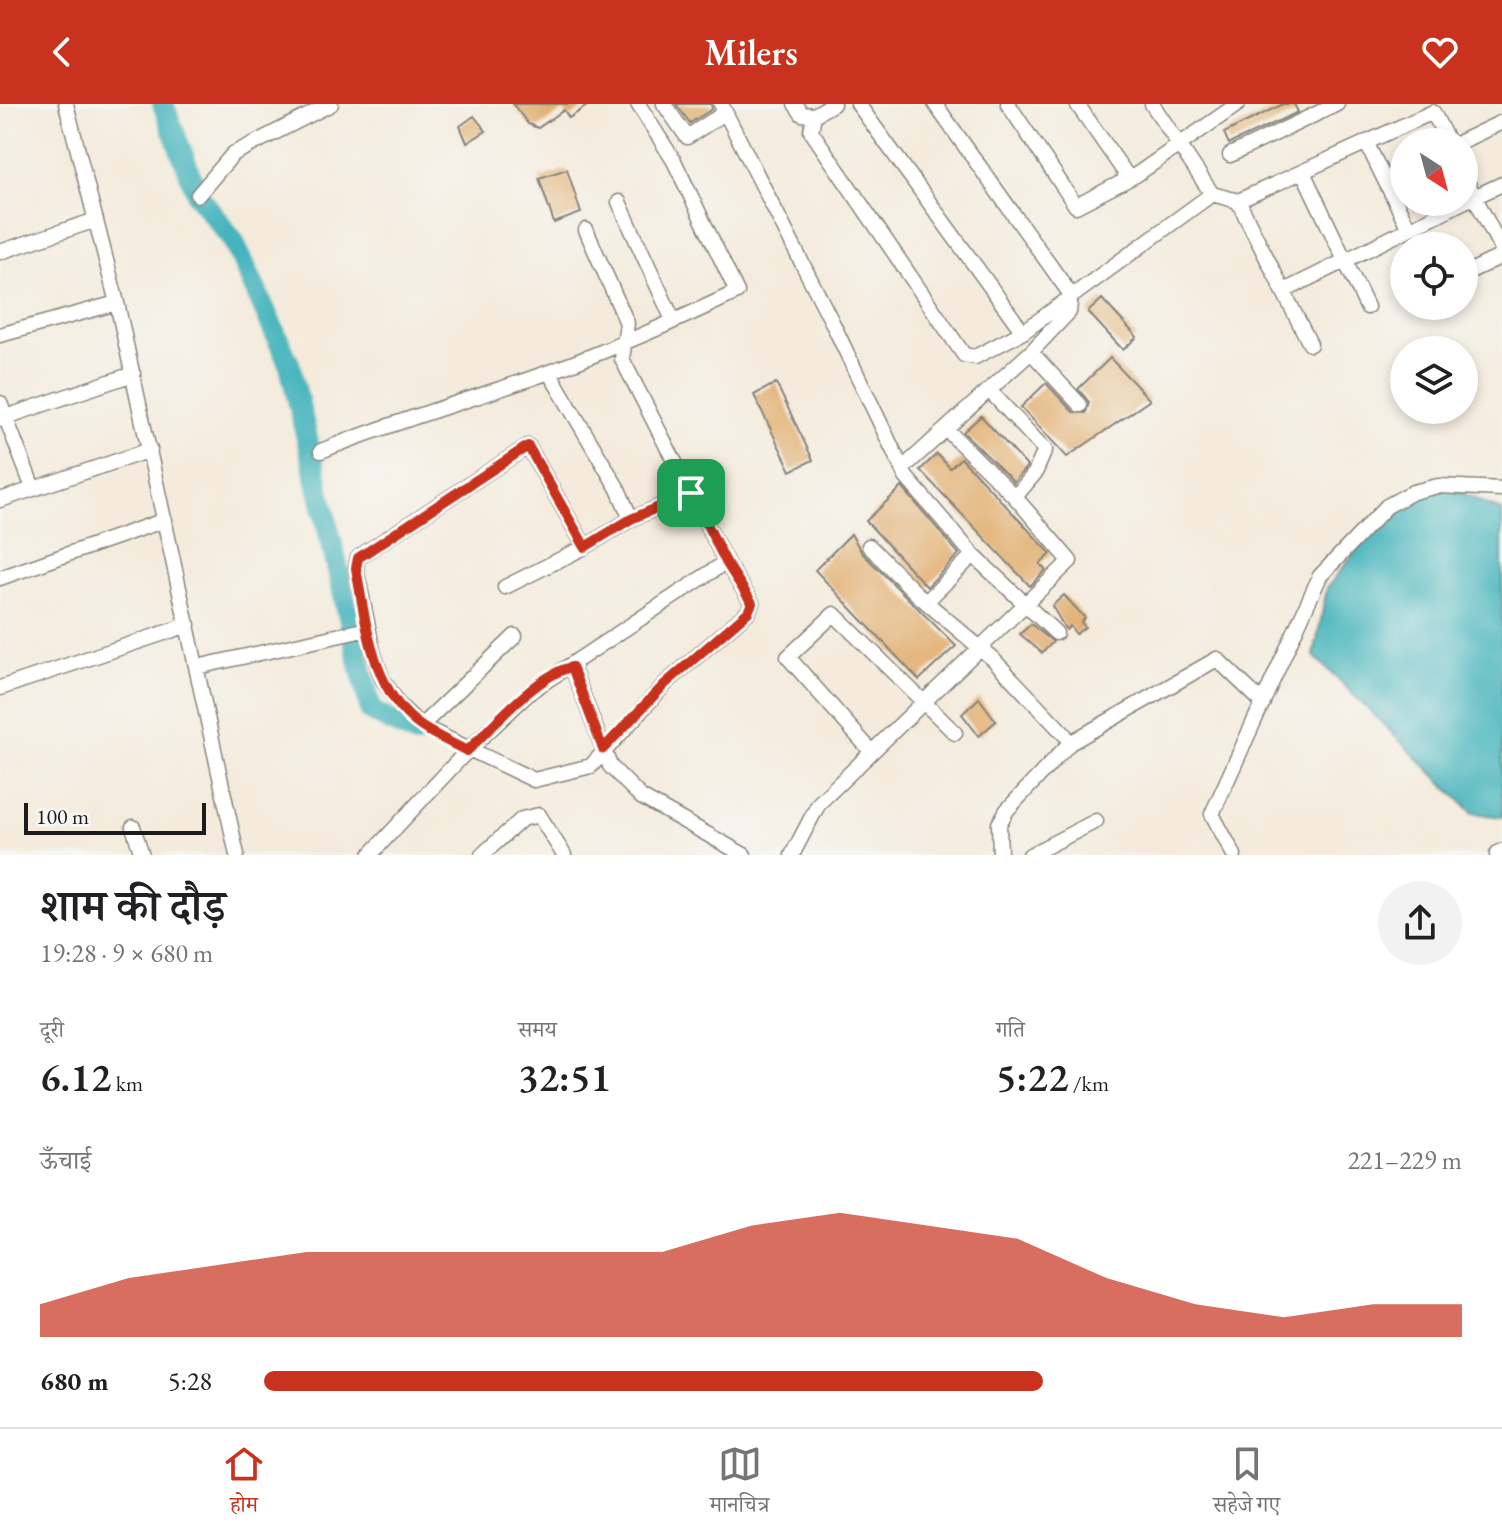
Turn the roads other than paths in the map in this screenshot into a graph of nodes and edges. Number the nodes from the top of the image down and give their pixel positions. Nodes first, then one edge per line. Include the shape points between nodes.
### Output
1 (66, 104) edge
2 (331, 104) edge
3 (638, 104) edge
4 (664, 104) edge
5 (795, 104) edge
6 (833, 104) edge
7 (858, 104) edge
8 (935, 104) edge
9 (1008, 104) edge
10 (1077, 104) edge
11 (1152, 104) edge
12 (1330, 105) edge
13 (1232, 106) edge
14 (1431, 108) edge
15 (722, 109) edge
16 (814, 115) junction
17 (1502, 122) edge
18 (1441, 128) edge
19 (1478, 133) edge
20 (1366, 142) junction
21 (1180, 144) junction
22 (1230, 155) dead end
23 (1303, 172) junction
24 (1128, 177) junction
25 (1502, 184) edge
26 (1212, 194) junction
27 (198, 195) dead end
28 (1478, 195) edge
29 (1238, 201) junction
30 (619, 202) dead end
31 (1435, 216) edge
32 (1478, 216) edge
33 (96, 220) junction
34 (1409, 229) junction
35 (586, 230) dead end
36 (0, 252) edge
37 (1502, 253) edge
38 (1345, 261) junction
39 (1478, 266) edge
40 (1284, 291) junction
41 (1071, 295) junction
42 (117, 303) junction
43 (1367, 307) dead end
44 (673, 320) junction
45 (1023, 332) junction
46 (0, 335) edge
47 (627, 342) junction
48 (1310, 344) dead end
49 (1031, 352) junction
50 (549, 372) junction
51 (133, 374) junction
52 (990, 391) junction
53 (1080, 405) dead end
54 (2, 413) edge
55 (947, 430) junction
56 (150, 450) junction
57 (321, 451) dead end
58 (904, 467) junction
59 (33, 488) junction
60 (1502, 489) edge
61 (691, 493) junction
62 (1015, 497) junction
63 (0, 500) edge
64 (631, 519) junction
65 (165, 520) junction
66 (869, 546) dead end
67 (585, 547) junction
68 (973, 555) junction
69 (726, 562) junction
70 (0, 578) edge
71 (505, 587) dead end
72 (927, 601) junction
73 (1026, 603) junction
74 (188, 625) junction
75 (368, 629) junction
76 (1056, 633) dead end
77 (515, 636) dead end
78 (978, 650) junction
79 (197, 667) junction
80 (572, 667) junction
81 (0, 688) edge
82 (922, 702) junction
83 (1263, 703) junction
84 (421, 726) junction
85 (955, 733) dead end
86 (1065, 735) dead end
87 (603, 749) junction
88 (467, 751) junction
89 (871, 751) junction
90 (1096, 821) dead end
91 (133, 827) dead end
92 (142, 855) edge
93 (237, 855) edge
94 (370, 855) edge
95 (482, 855) edge
96 (564, 855) edge
97 (744, 855) edge
98 (792, 855) edge
99 (1000, 855) edge
100 (1030, 855) edge
101 (1234, 855) edge

1 - 33 street
2 - 27 street via 233,154
3 - 44 street via 674,161 737,292
4 - 15 street via 687,137
5 - 16 street via 802,114
6 - 16 street
7 - 45 street
8 - 41 street
9 - 24 street via 1076,206
10 - 24 street
11 - 21 street
12 - 22 street
13 - 21 street
14 - 18 street
14 - 20 street
15 - 58 street
16 - 45 street via 811,131 964,355 975,357
17 - 19 street
20 - 23 street
20 - 34 street
21 - 24 street
21 - 26 street
23 - 29 street
23 - 38 street
25 - 28 street
26 - 29 street
26 - 41 street
29 - 40 street
30 - 44 street
31 - 34 street
32 - 37 street
33 - 36 street
33 - 42 street
34 - 38 street
35 - 47 street via 627,323
37 - 39 street
38 - 40 street
38 - 43 street
40 - 48 street
41 - 45 street
41 - 49 street via 1069,312
42 - 46 street
42 - 51 street
44 - 47 street
47 - 50 street
47 - 61 street via 622,359
49 - 52 street
49 - 53 street
50 - 57 street via 391,422
50 - 64 street
51 - 54 street
51 - 56 street
52 - 55 street
52 - 62 street via 1045,450
54 - 59 street
55 - 58 street
55 - 62 street
56 - 59 street
56 - 65 street
58 - 68 street via 906,477
59 - 63 street
60 - 83 street via 1438,486 1387,506 1320,576
61 - 64 street
61 - 69 street
62 - 73 street via 1070,561
64 - 67 street
65 - 70 street
65 - 74 street
66 - 72 street
67 - 71 street
67 - 75 street via 528,446 521,448 358,558
68 - 72 street
68 - 73 street
69 - 80 street
69 - 87 street via 752,603 748,612 665,684
72 - 78 street
73 - 76 street
73 - 78 street
74 - 79 street
74 - 81 street
75 - 79 street
75 - 84 street via 382,678
77 - 84 street
78 - 82 street
78 - 86 street via 993,659
79 - 93 street
80 - 87 street
80 - 88 street via 531,691
82 - 85 street
82 - 89 street
82 - 89 street via 834,614 788,657
83 - 99 street via 1217,659 1070,743 1007,810 999,824
83 - 101 street via 1212,814
84 - 88 street
87 - 88 street via 591,766 534,780
87 - 97 street via 610,766 641,797
88 - 94 street
89 - 98 street via 819,803
90 - 100 street
91 - 92 street
95 - 96 street via 522,819 539,815

